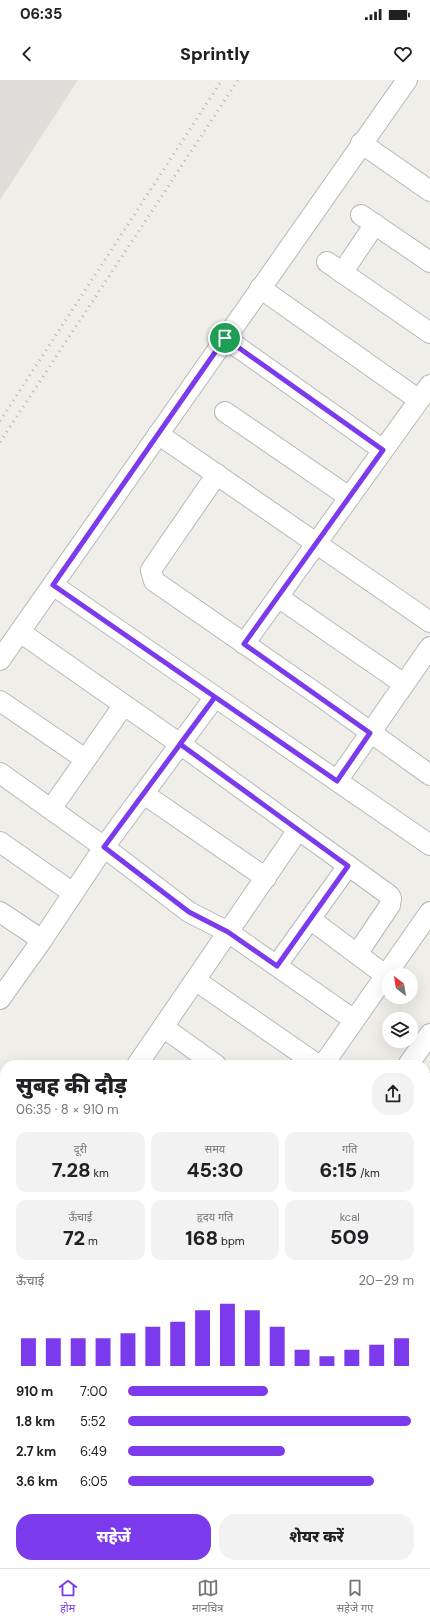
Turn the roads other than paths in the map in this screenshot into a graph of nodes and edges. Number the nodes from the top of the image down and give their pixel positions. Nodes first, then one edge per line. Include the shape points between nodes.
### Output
1 (407, 80) edge
2 (361, 144) junction
3 (430, 191) edge
4 (430, 262) edge
5 (260, 288) junction
6 (430, 333) edge
7 (225, 338) junction
8 (425, 392) edge
9 (226, 412) dead end
10 (158, 434) junction
11 (383, 450) junction
12 (217, 474) junction
13 (349, 497) junction
14 (317, 543) junction
15 (53, 585) junction
16 (278, 597) junction
17 (430, 622) edge
18 (20, 632) junction
19 (244, 644) junction
20 (430, 647) edge
21 (0, 660) edge
22 (404, 684) junction
23 (215, 697) junction
24 (0, 701) edge
25 (123, 706) junction
26 (370, 733) junction
27 (180, 744) junction
28 (85, 759) junction
29 (0, 773) edge
30 (430, 775) edge
31 (337, 781) junction
32 (144, 794) junction
33 (51, 809) junction
34 (298, 830) junction
35 (0, 842) edge
36 (430, 845) edge
37 (104, 847) junction
38 (348, 866) junction
39 (266, 878) junction
40 (73, 893) junction
41 (0, 912) edge
42 (430, 912) edge
43 (310, 919) junction
44 (228, 932) junction
45 (42, 940) junction
46 (357, 954) junction
47 (277, 966) junction
48 (390, 968) edge
49 (382, 973) edge
50 (382, 979) edge
51 (195, 980) junction
52 (2, 992) edge
53 (354, 1020) junction
54 (163, 1026) junction
55 (430, 1034) edge
56 (140, 1060) edge
57 (209, 1060) edge
58 (311, 1060) edge
59 (326, 1060) edge
60 (412, 1060) edge

1 - 2 street
2 - 3 street
2 - 5 street
4 - 6 street via 368,220 334,267
5 - 7 street
5 - 8 street
7 - 10 street
7 - 11 street
8 - 11 street
9 - 13 street
10 - 12 street
10 - 15 street
11 - 13 street
12 - 14 street
12 - 19 street via 155,564 152,576 154,581
13 - 14 street
14 - 16 street
14 - 17 street
15 - 18 street
15 - 23 street
16 - 19 street
16 - 22 street
18 - 21 street
18 - 25 street
19 - 26 street
20 - 22 street
22 - 26 street
23 - 27 street
23 - 31 street
24 - 28 street
25 - 27 street
25 - 28 street
26 - 30 street
26 - 31 street
27 - 32 street
27 - 34 street
28 - 33 street
29 - 33 street
31 - 36 street
32 - 37 street
32 - 39 street
33 - 37 street
34 - 38 street
34 - 39 street
35 - 40 street
37 - 40 street
37 - 44 street via 189,912
38 - 43 street
38 - 46 street via 389,895 391,902
39 - 44 street
40 - 45 street
41 - 45 street
42 - 48 street
43 - 46 street
43 - 47 street
44 - 47 street
44 - 51 street
45 - 52 street
46 - 49 street
47 - 53 street
50 - 53 street
51 - 54 street
51 - 58 street
53 - 59 street
54 - 56 street
54 - 57 street
55 - 60 street

